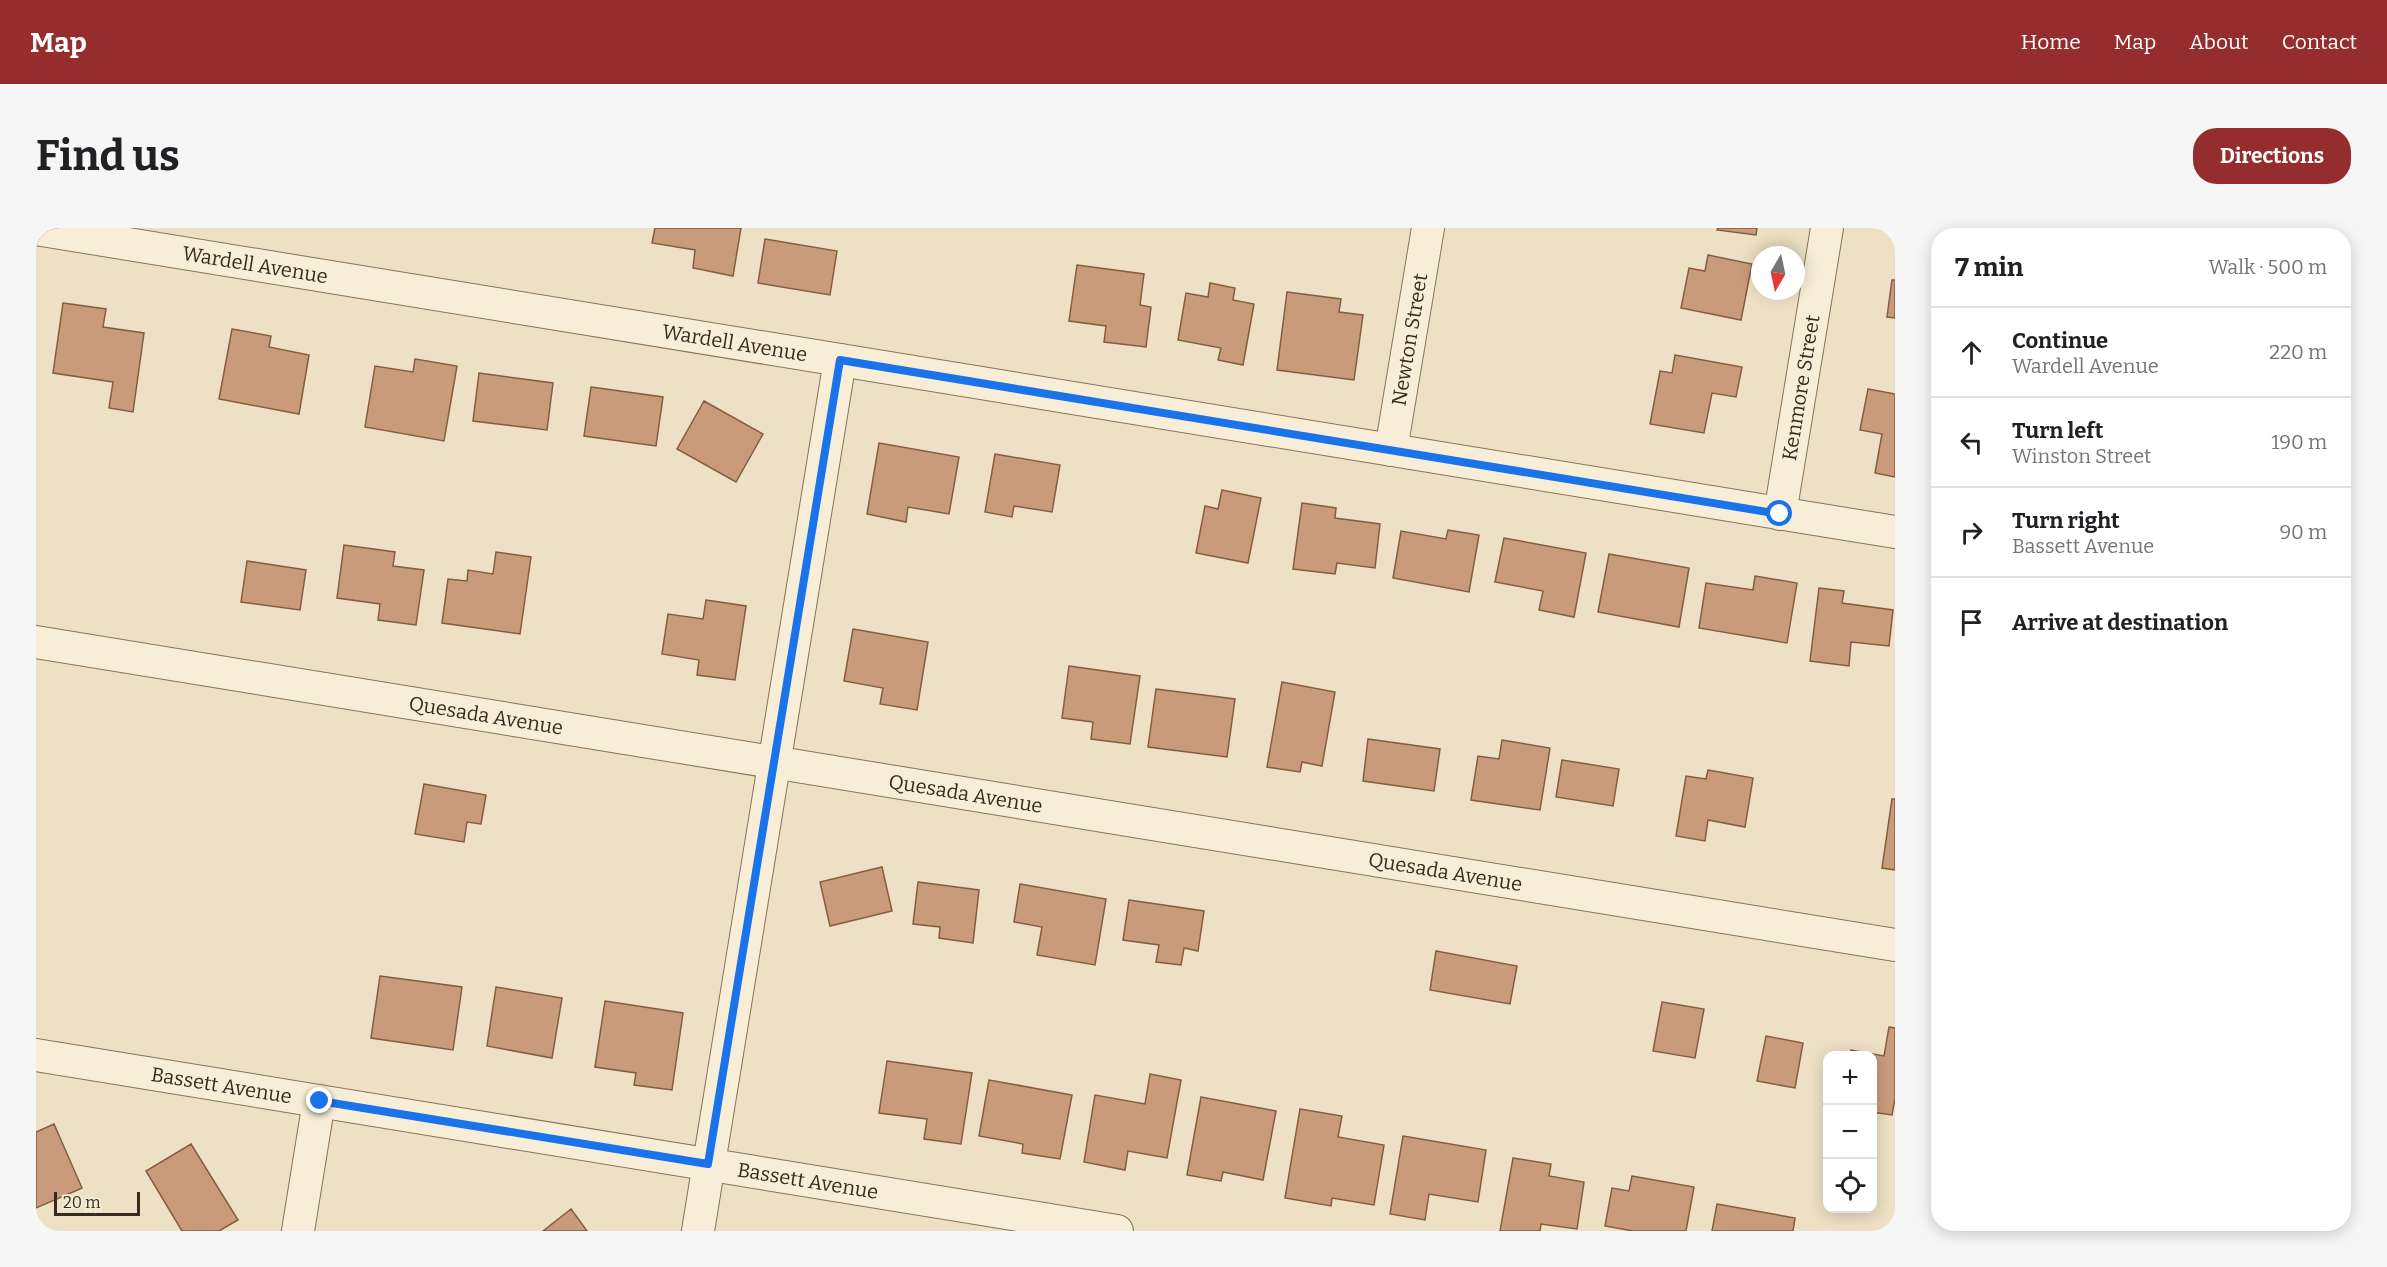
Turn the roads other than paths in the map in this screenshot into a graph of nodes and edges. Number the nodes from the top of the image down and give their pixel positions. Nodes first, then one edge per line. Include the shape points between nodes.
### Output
1 (1428, 228) edge
2 (1827, 228) edge
3 (54, 230) edge
4 (840, 360) junction
5 (1391, 450) junction
6 (1780, 514) junction
7 (1895, 532) edge
8 (36, 642) edge
9 (774, 762) junction
10 (1895, 945) edge
11 (36, 1055) edge
12 (320, 1101) junction
13 (708, 1164) junction
14 (298, 1231) edge
15 (698, 1231) edge
16 (1117, 1231) edge

1 - 5 street, Newton Street
2 - 6 street, Kenmore Street
3 - 4 street, Wardell Avenue
4 - 5 street, Wardell Avenue
4 - 9 street
5 - 6 street, Wardell Avenue
6 - 7 street, Wardell Avenue
8 - 9 street, Quesada Avenue
9 - 10 street, Quesada Avenue
9 - 13 street
11 - 12 street, Bassett Avenue
12 - 13 street, Bassett Avenue
12 - 14 street
13 - 15 street
13 - 16 street, Bassett Avenue

